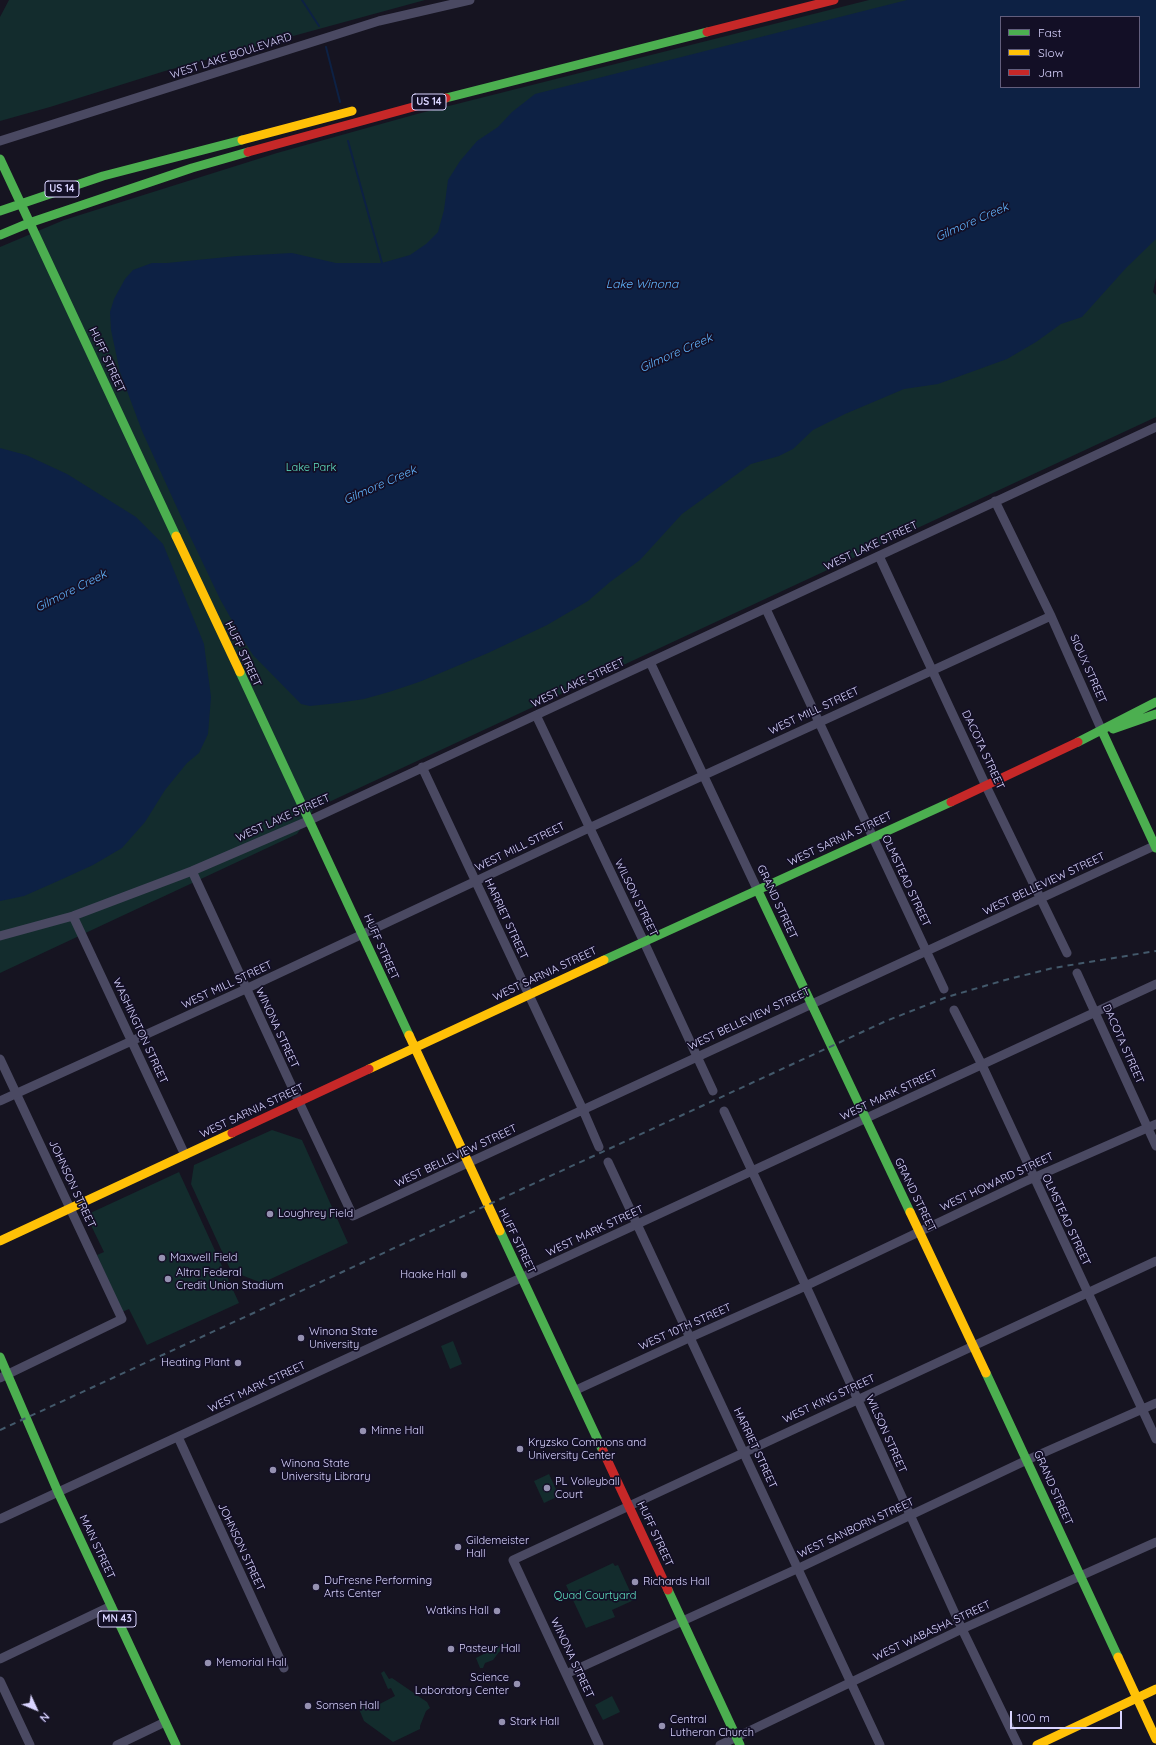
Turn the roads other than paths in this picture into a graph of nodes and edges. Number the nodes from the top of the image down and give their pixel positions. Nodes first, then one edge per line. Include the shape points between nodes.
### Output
1 (470, 0) edge
2 (834, 0) edge
3 (360, 110) dead end
4 (0, 141) edge
5 (0, 159) edge
6 (20, 203) junction
7 (0, 211) edge
8 (29, 223) junction
9 (0, 235) edge
10 (1156, 427) edge
11 (995, 501) junction
12 (878, 556) junction
13 (766, 609) junction
14 (1051, 616) junction
15 (650, 662) junction
16 (933, 670) junction
17 (1156, 702) edge
18 (1156, 714) edge
19 (536, 715) junction
20 (818, 722) junction
21 (1102, 731) junction
22 (422, 767) junction
23 (704, 776) junction
24 (986, 786) junction
25 (308, 821) junction
26 (589, 828) junction
27 (872, 837) junction
28 (1156, 846) edge
29 (192, 871) junction
30 (476, 882) junction
31 (758, 891) junction
32 (1041, 898) junction
33 (73, 916) junction
34 (363, 934) junction
35 (0, 936) edge
36 (644, 942) junction
37 (926, 952) junction
38 (1067, 953) dead end
39 (1076, 973) dead end
40 (1156, 984) edge
41 (246, 989) junction
42 (944, 989) dead end
43 (528, 995) junction
44 (811, 1004) junction
45 (954, 1010) dead end
46 (1095, 1012) junction
47 (132, 1041) junction
48 (414, 1048) junction
49 (697, 1056) junction
50 (0, 1059) edge
51 (982, 1065) junction
52 (713, 1091) dead end
53 (17, 1094) junction
54 (0, 1101) edge
55 (299, 1102) junction
56 (583, 1110) junction
57 (724, 1112) dead end
58 (865, 1119) junction
59 (1156, 1124) edge
60 (1147, 1128) junction
61 (1156, 1146) edge
62 (599, 1147) dead end
63 (185, 1155) junction
64 (608, 1162) dead end
65 (468, 1164) junction
66 (752, 1171) junction
67 (1034, 1178) junction
68 (70, 1208) junction
69 (353, 1216) joint
70 (637, 1224) junction
71 (919, 1231) junction
72 (0, 1241) edge
73 (1156, 1261) edge
74 (522, 1278) junction
75 (805, 1285) junction
76 (1087, 1294) junction
77 (688, 1338) junction
78 (974, 1346) junction
79 (0, 1357) edge
80 (4, 1376) edge
81 (576, 1390) junction
82 (858, 1399) junction
83 (1156, 1402) edge
84 (1142, 1409) junction
85 (178, 1437) junction
86 (1156, 1439) edge
87 (743, 1451) junction
88 (1027, 1460) junction
89 (58, 1492) junction
90 (629, 1506) junction
91 (910, 1515) junction
92 (0, 1519) edge
93 (1156, 1542) edge
94 (513, 1560) joint
95 (799, 1568) junction
96 (1080, 1577) junction
97 (111, 1606) junction
98 (682, 1621) junction
99 (962, 1629) junction
100 (0, 1659) edge
101 (284, 1668) dead end
102 (566, 1674) junction
103 (0, 1681) edge
104 (851, 1681) junction
105 (1156, 1690) edge
106 (1136, 1699) junction
107 (165, 1722) junction
108 (1156, 1739) edge
109 (738, 1741) edge
110 (30, 1745) edge
111 (117, 1745) edge
112 (176, 1745) edge
113 (599, 1745) edge
114 (720, 1745) edge
115 (880, 1745) edge
116 (1018, 1745) edge
117 (1037, 1745) edge

1 - 4 street, WEST LAKE BOULEVARD via 379,21
2 - 8 main road, US 14 via 288,140 192,168
3 - 6 main road, US 14 via 152,162
5 - 6 main road, HUFF STREET
6 - 7 main road, US 14
6 - 8 main road, HUFF STREET
8 - 9 main road, US 14
8 - 25 main road, HUFF STREET
10 - 11 street, WEST LAKE STREET
11 - 12 street, WEST LAKE STREET
11 - 14 street, SIOUX STREET
12 - 13 street, WEST LAKE STREET
12 - 16 street, DACOTA STREET
13 - 15 street, WEST LAKE STREET
13 - 20 street, OLMSTEAD STREET
14 - 16 street, WEST MILL STREET
14 - 21 street, SIOUX STREET
15 - 19 street, WEST LAKE STREET
15 - 23 street, GRAND STREET
16 - 20 street, WEST MILL STREET
16 - 24 street, DACOTA STREET
17 - 21 main road, WEST SARNIA STREET
18 - 21 main road, WEST SARNIA STREET via 1131,724
19 - 22 street, WEST LAKE STREET
19 - 26 street, WILSON STREET
20 - 23 street, WEST MILL STREET
20 - 27 street, OLMSTEAD STREET
21 - 24 main road, WEST SARNIA STREET
21 - 28 main road, SIOUX STREET
22 - 25 street, WEST LAKE STREET
22 - 30 street, HARRIET STREET
23 - 26 street, WEST MILL STREET
23 - 31 street, GRAND STREET
24 - 27 main road, WEST SARNIA STREET
24 - 32 street, DACOTA STREET
25 - 29 street, WEST LAKE STREET
25 - 34 main road, HUFF STREET
26 - 30 street, WEST MILL STREET
26 - 36 street, WILSON STREET
27 - 31 main road, WEST SARNIA STREET
27 - 37 street, OLMSTEAD STREET
28 - 32 street, WEST BELLEVIEW STREET
29 - 33 street, WEST LAKE STREET
29 - 41 street, WINONA STREET
30 - 34 street, WEST MILL STREET
30 - 43 street, HARRIET STREET
31 - 36 main road, WEST SARNIA STREET
31 - 44 main road, GRAND STREET
32 - 37 street, WEST BELLEVIEW STREET
32 - 38 street, DACOTA STREET
33 - 35 street, WEST LAKE STREET
33 - 47 street, WASHINGTON STREET
34 - 41 street, WEST MILL STREET
34 - 48 main road, HUFF STREET
36 - 43 main road, WEST SARNIA STREET
36 - 49 street, WILSON STREET
37 - 42 street, OLMSTEAD STREET
37 - 44 street, WEST BELLEVIEW STREET
39 - 46 street, DACOTA STREET
40 - 46 street, WEST MARK STREET
41 - 47 street, WEST MILL STREET
41 - 55 street, WINONA STREET
43 - 48 main road, WEST SARNIA STREET
43 - 56 street, HARRIET STREET
44 - 49 street, WEST BELLEVIEW STREET
44 - 58 main road, GRAND STREET
45 - 51 street, OLMSTEAD STREET
46 - 51 street, WEST MARK STREET
46 - 60 street, DACOTA STREET
47 - 53 street, WEST MILL STREET
47 - 63 street, WASHINGTON STREET
48 - 55 main road, WEST SARNIA STREET
48 - 65 main road, HUFF STREET
49 - 52 street, WILSON STREET
49 - 56 street, WEST BELLEVIEW STREET
50 - 53 street, JOHNSON STREET
51 - 58 street, WEST MARK STREET
51 - 67 street, OLMSTEAD STREET
53 - 54 street, WEST MILL STREET
53 - 68 street, JOHNSON STREET
55 - 63 main road, WEST SARNIA STREET
55 - 69 street, WINONA STREET
56 - 62 street, HARRIET STREET
56 - 65 street, WEST BELLEVIEW STREET
57 - 66 street, WILSON STREET
58 - 66 street, WEST MARK STREET
58 - 71 main road, GRAND STREET
59 - 60 street, WEST HOWARD STREET
60 - 61 street, DACOTA STREET
60 - 67 street, WEST HOWARD STREET
63 - 68 main road, WEST SARNIA STREET
64 - 70 street, HARRIET STREET
65 - 69 street, WEST BELLEVIEW STREET
65 - 74 main road, HUFF STREET
66 - 70 street, WEST MARK STREET
66 - 75 street, WILSON STREET
67 - 71 street, WEST HOWARD STREET
67 - 76 street, OLMSTEAD STREET
68 - 72 main road, WEST SARNIA STREET
68 - 80 street, JOHNSON STREET via 122,1319
70 - 74 street, WEST MARK STREET
70 - 77 street, HARRIET STREET
71 - 75 street, WEST HOWARD STREET
71 - 78 main road, GRAND STREET
73 - 76 street, WEST KING STREET
74 - 81 main road, HUFF STREET
74 - 85 street, WEST MARK STREET
75 - 77 street, WEST 10TH STREET
75 - 82 street, WILSON STREET
76 - 78 street, WEST KING STREET
76 - 84 street, OLMSTEAD STREET
77 - 81 street, WEST 10TH STREET
77 - 87 street, HARRIET STREET
78 - 82 street, WEST KING STREET
78 - 88 main road, GRAND STREET
79 - 80 main road, MAIN STREET / MN 43
80 - 89 main road, MAIN STREET / MN 43
81 - 90 main road, HUFF STREET
82 - 87 street, WEST KING STREET
82 - 91 street, WILSON STREET
83 - 84 street, WEST SANBORN STREET
84 - 86 street, OLMSTEAD STREET
84 - 88 street, WEST SANBORN STREET
85 - 89 street, WEST MARK STREET
85 - 101 street, JOHNSON STREET
87 - 90 street, WEST KING STREET
87 - 95 street, HARRIET STREET
88 - 91 street, WEST SANBORN STREET
88 - 96 main road, GRAND STREET
89 - 92 street, WEST MARK STREET
89 - 97 main road, MAIN STREET / MN 43
90 - 94 street, WEST KING STREET
90 - 98 main road, HUFF STREET
91 - 95 street, WEST SANBORN STREET
91 - 99 street, WILSON STREET
93 - 96 street, WEST WABASHA STREET
94 - 102 street, WINONA STREET
95 - 98 street, WEST SANBORN STREET
95 - 104 street, HARRIET STREET
96 - 99 street, WEST WABASHA STREET
96 - 106 main road, GRAND STREET
97 - 100 street
97 - 107 main road, MAIN STREET / MN 43
98 - 102 street, WEST SANBORN STREET
98 - 109 main road, HUFF STREET
99 - 104 street, WEST WABASHA STREET
99 - 116 street, WILSON STREET
102 - 113 street, WINONA STREET
103 - 110 street
104 - 109 street, WEST WABASHA STREET
104 - 115 street, HARRIET STREET
105 - 106 main road
106 - 108 main road, GRAND STREET
106 - 117 main road
107 - 111 street
107 - 112 main road, MAIN STREET / MN 43
109 - 114 street, WEST WABASHA STREET

